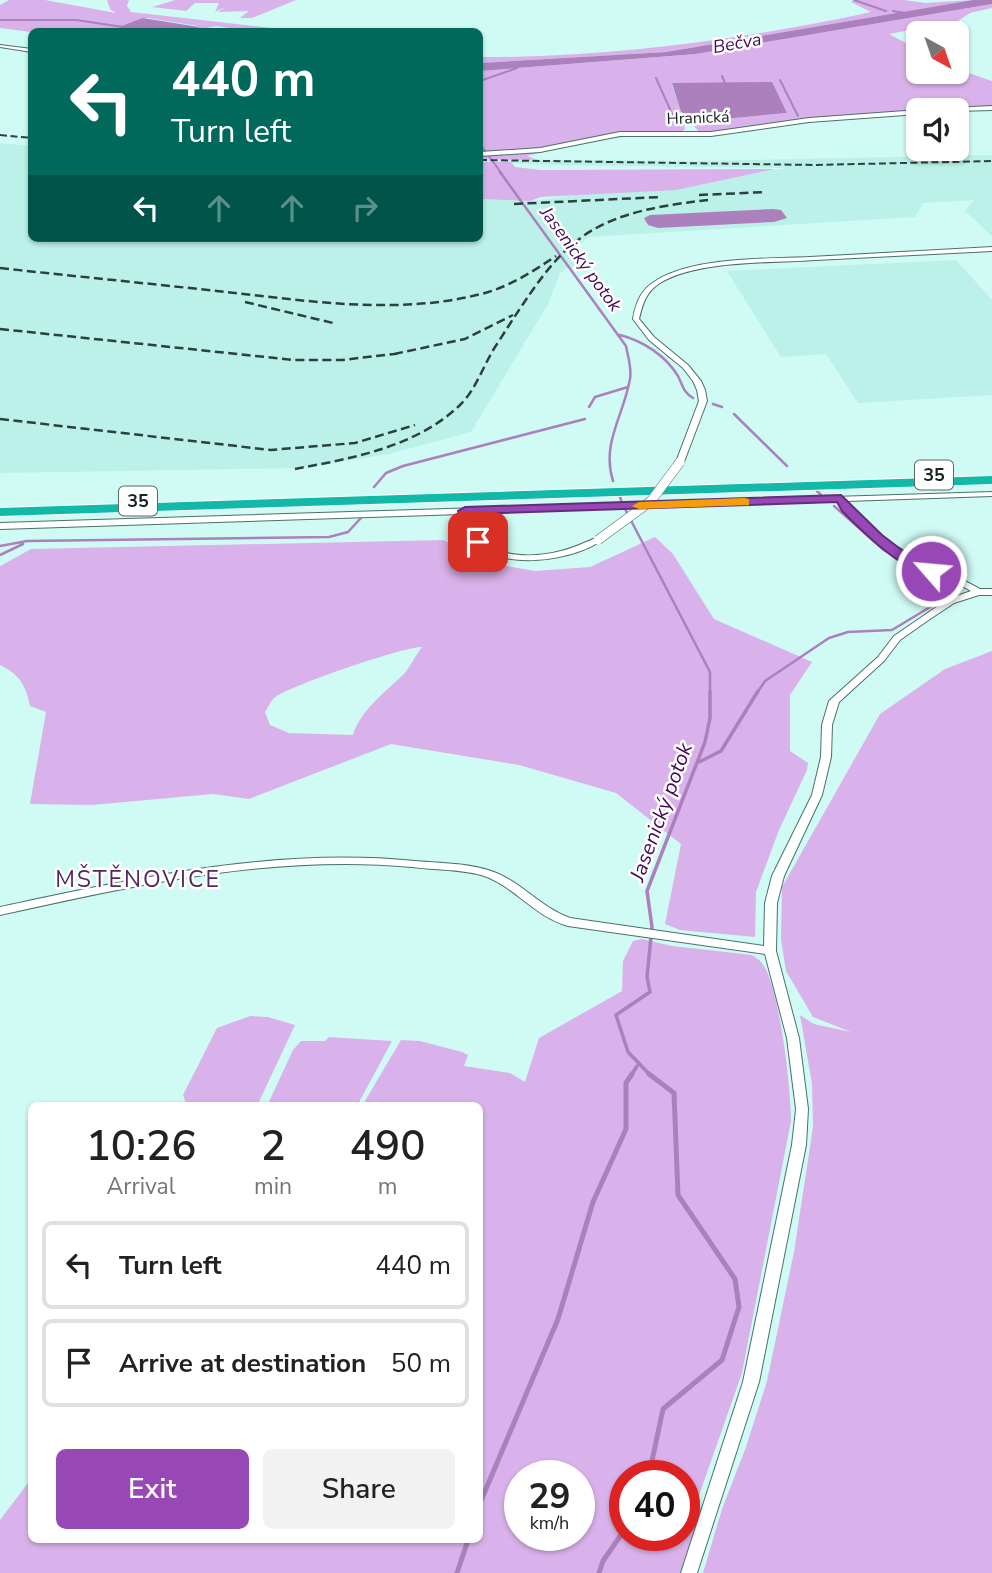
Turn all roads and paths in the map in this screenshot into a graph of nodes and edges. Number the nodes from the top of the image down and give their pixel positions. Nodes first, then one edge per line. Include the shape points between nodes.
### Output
1 (0, 46) edge
2 (28, 50) edge
3 (992, 108) edge
4 (969, 109) edge
5 (906, 113) edge
6 (483, 154) edge
7 (992, 249) edge
8 (992, 473) edge
9 (992, 480) edge
10 (992, 494) edge
11 (841, 499) junction
12 (0, 505) edge
13 (465, 511) junction
14 (0, 512) edge
15 (0, 526) edge
16 (978, 592) junction
17 (992, 592) edge
18 (0, 911) edge
19 (770, 951) junction
20 (689, 1573) edge

1 - 2 street
3 - 4 street
5 - 6 street, Hranická via 711,134 610,135 540,150
7 - 13 street, bridge via 730,263 689,270 648,290 640,299 636,319 652,339 688,367 703,401 680,462 651,501 598,540 553,557 506,555 478,542 468,528
8 - 12 highway, 35
9 - 14 highway, 35
10 - 11 street
11 - 13 street
11 - 16 street via 898,554
13 - 15 street
16 - 17 street
16 - 19 street via 951,601 897,638 881,659 834,701 817,795 778,876 771,902
18 - 19 street via 190,872 329,860 391,862 491,874 549,917 636,934
19 - 20 street via 793,1038 803,1109 799,1145 751,1382

